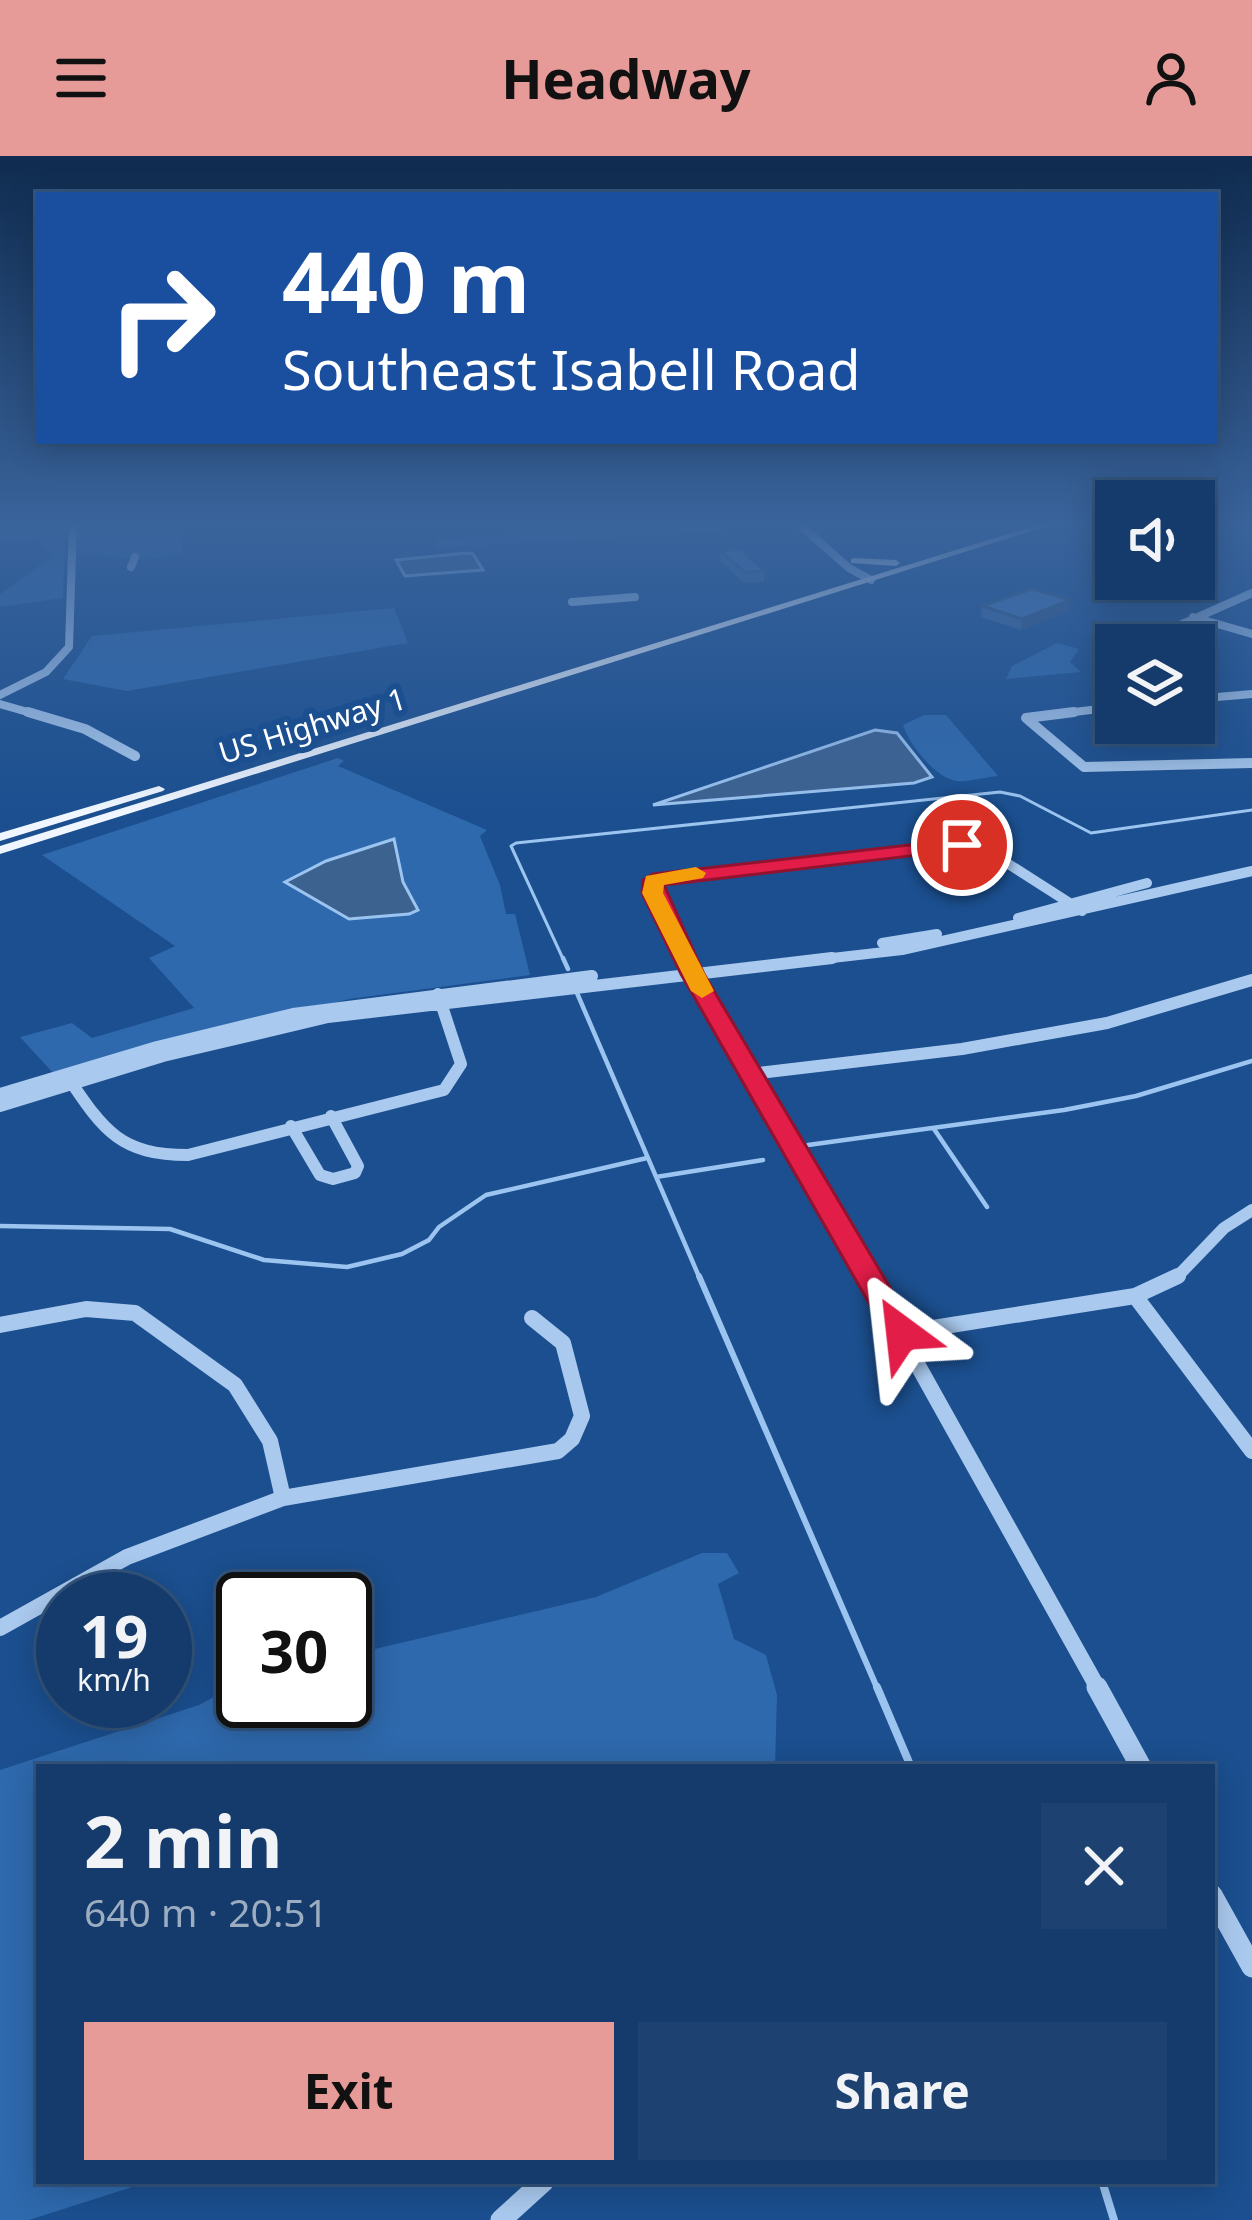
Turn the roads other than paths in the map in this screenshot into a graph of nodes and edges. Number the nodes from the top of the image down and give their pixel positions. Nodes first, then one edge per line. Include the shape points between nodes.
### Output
1 (71, 619) edge
2 (727, 619) edge
3 (1200, 619) edge
4 (1252, 634) edge
5 (624, 651) junction
6 (598, 654) junction
7 (590, 667) junction
8 (1252, 694) edge
9 (0, 695) edge
10 (1215, 698) edge
11 (0, 704) edge
12 (1095, 709) edge
13 (135, 756) dead end
14 (1252, 763) edge
15 (184, 781) junction
16 (158, 789) junction
17 (174, 796) junction
18 (138, 807) junction
19 (0, 837) edge
20 (0, 850) edge
21 (1247, 871) edge
22 (1076, 907) junction
23 (690, 970) junction
24 (1252, 980) edge
25 (439, 997) junction
26 (750, 1074) junction
27 (69, 1079) junction
28 (0, 1094) edge
29 (0, 1106) edge
30 (331, 1116) junction
31 (291, 1126) junction
32 (1252, 1210) edge
33 (1135, 1296) junction
34 (532, 1318) dead end
35 (0, 1325) edge
36 (902, 1333) junction
37 (1252, 1451) edge
38 (283, 1498) junction
39 (0, 1628) edge
40 (1140, 1764) edge
41 (1215, 1900) edge
42 (1252, 1967) edge
43 (541, 2184) edge
44 (501, 2220) edge

1 - 9 street via 71,643 56,665
2 - 5 main road, US Highway 1
3 - 4 street
5 - 6 main road, US Highway 1
5 - 7 main road, US Highway 1
6 - 7 main road
6 - 15 main road, US Highway 1
7 - 17 main road, US Highway 1
8 - 10 street
11 - 13 street via 86,729
12 - 14 street via 1029,716 1084,767
15 - 16 main road, US Highway 1
15 - 17 main road
16 - 18 main road
16 - 19 main road, US Highway 1
17 - 18 main road, US Highway 1
18 - 20 main road, US Highway 1
21 - 22 street
22 - 23 street via 902,950
22 - 23 street via 989,852 962,845 653,880
23 - 25 street
23 - 26 street
24 - 26 street via 1107,1023
25 - 27 street via 260,1027
25 - 30 street via 460,1064 444,1090
26 - 36 street
27 - 28 street
27 - 29 street
27 - 31 street via 126,1150 154,1157
30 - 31 street
30 - 31 street via 358,1166 351,1176 320,1175
32 - 33 street via 1173,1281
33 - 36 street
33 - 37 street
34 - 38 street via 562,1342 582,1416 558,1451
35 - 38 street via 86,1309 135,1313 235,1385 270,1441
36 - 40 street
38 - 39 street via 127,1557
41 - 42 street
43 - 44 street

